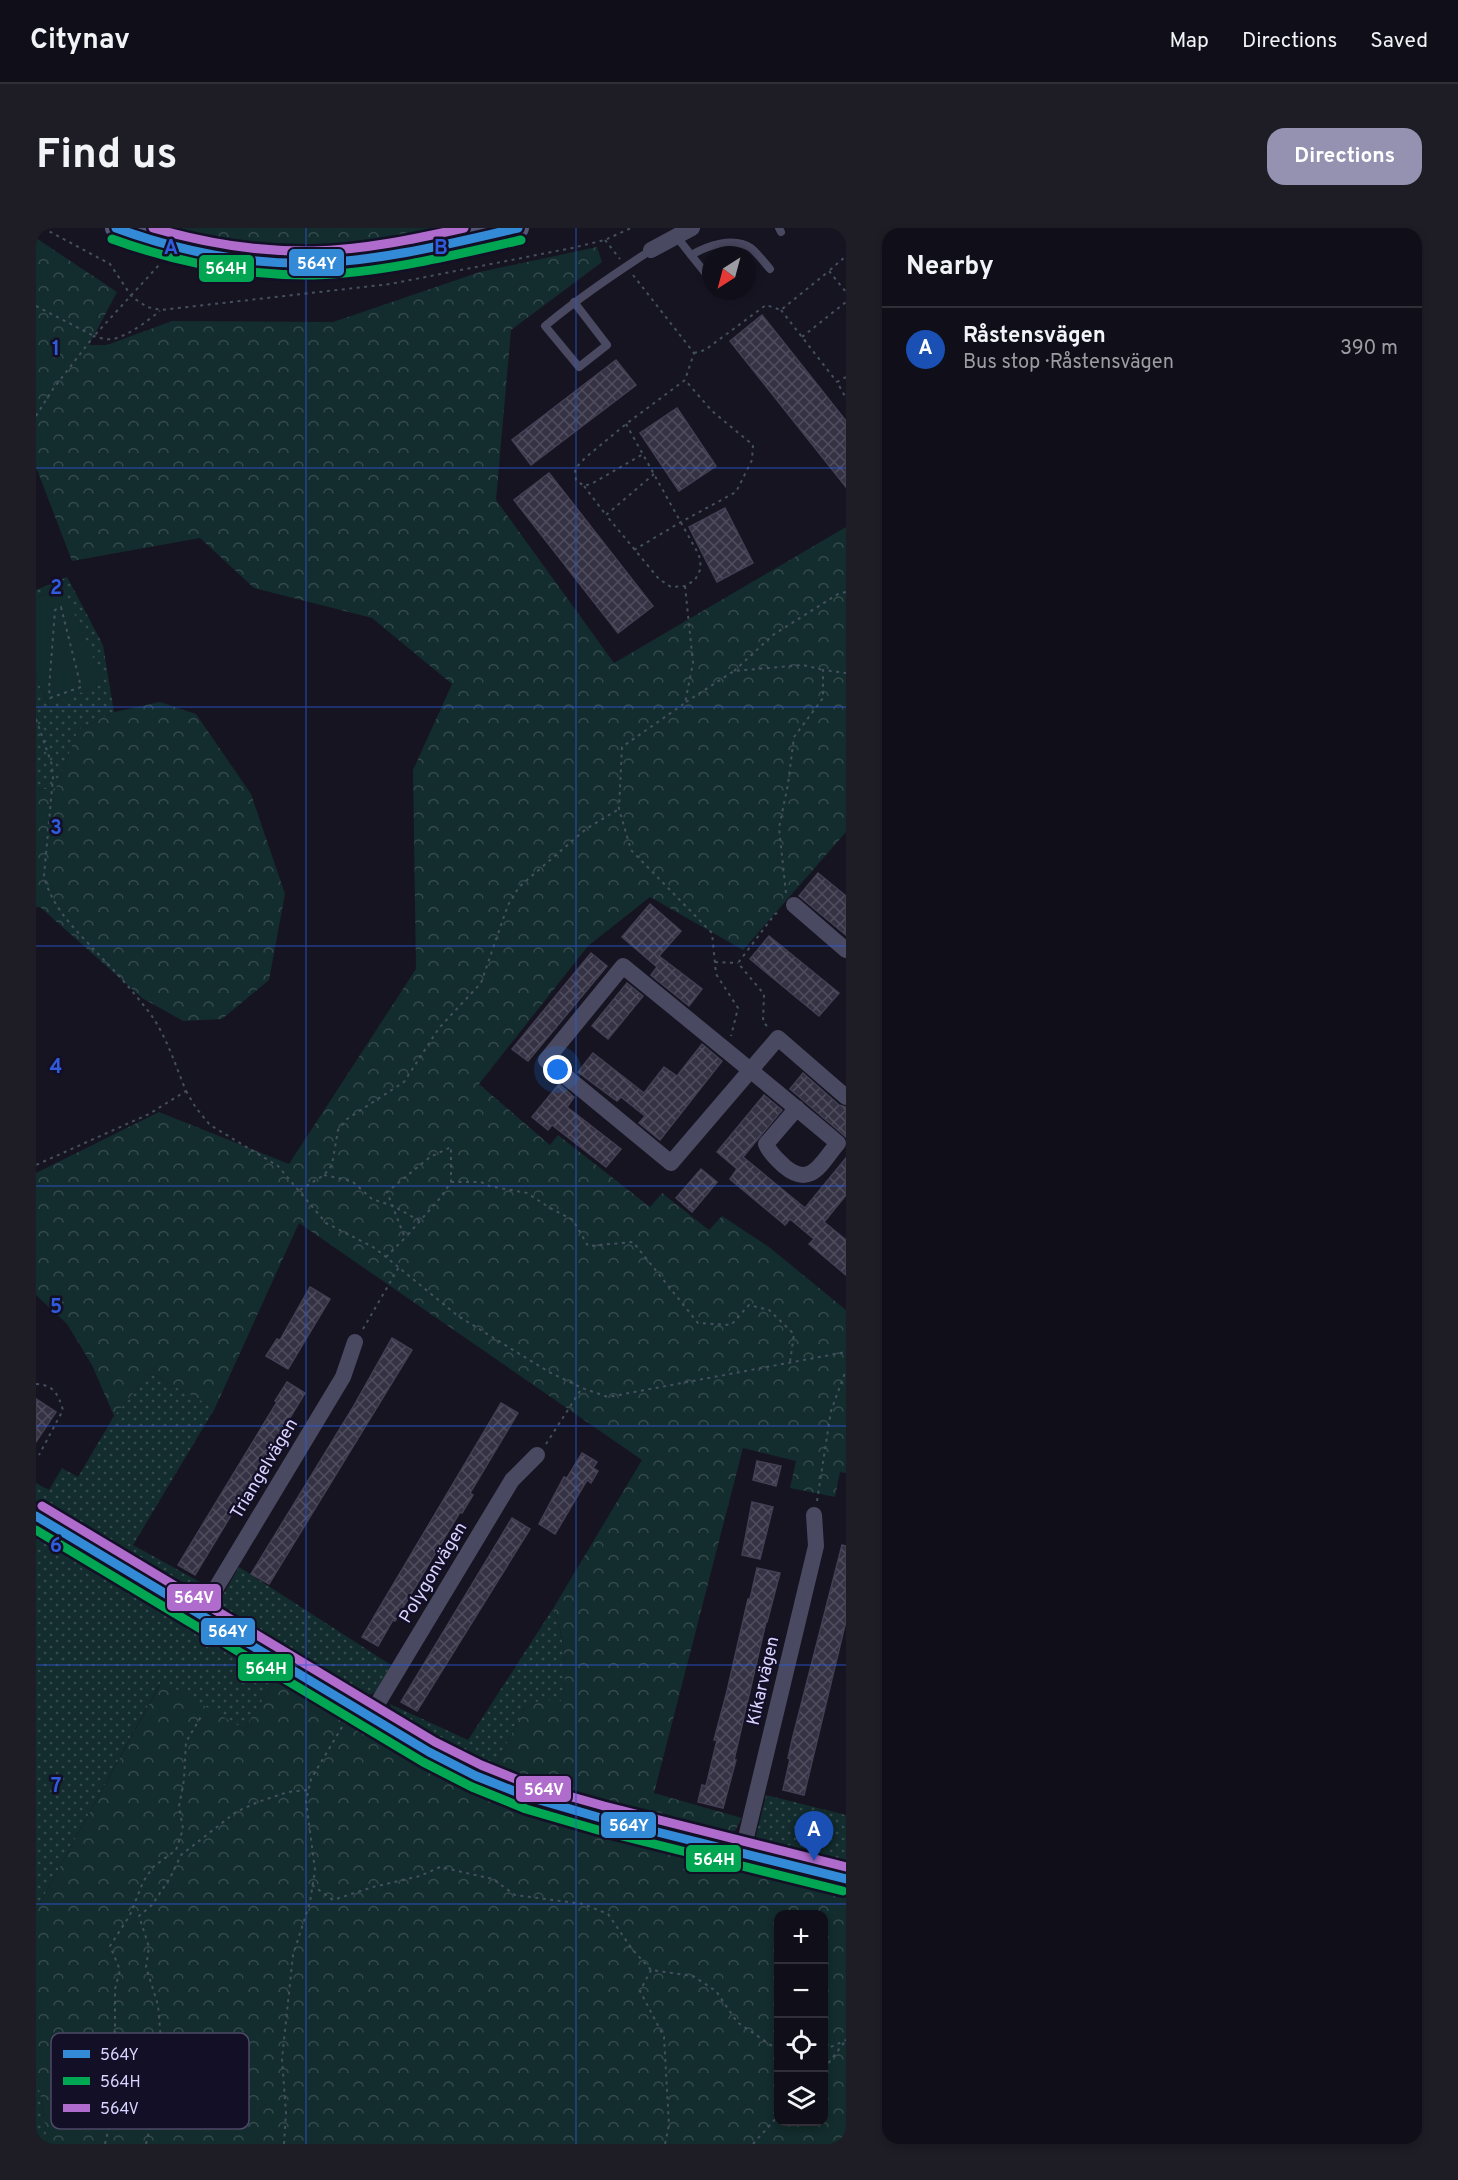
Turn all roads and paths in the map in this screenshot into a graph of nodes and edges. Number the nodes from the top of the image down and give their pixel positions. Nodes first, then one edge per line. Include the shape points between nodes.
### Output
1 (50, 228) edge
2 (116, 228) edge
3 (518, 228) edge
4 (692, 228) edge
5 (51, 233) dead end
6 (676, 236) junction
7 (605, 240) dead end
8 (651, 250) joint
9 (691, 255) junction
10 (846, 256) edge
11 (159, 265) dead end
12 (626, 266) junction
13 (702, 269) edge
14 (770, 269) dead end
15 (829, 271) junction
16 (846, 292) edge
17 (574, 302) junction
18 (846, 302) edge
19 (36, 306) edge
20 (161, 310) dead end
21 (781, 310) junction
22 (94, 336) junction
23 (802, 337) junction
24 (694, 353) junction
25 (846, 377) edge
26 (685, 380) junction
27 (837, 382) junction
28 (846, 398) edge
29 (36, 416) edge
30 (626, 424) junction
31 (643, 454) junction
32 (654, 474) junction
33 (584, 486) junction
34 (606, 515) junction
35 (681, 522) junction
36 (634, 550) junction
37 (685, 586) junction
38 (846, 592) edge
39 (824, 669) junction
40 (734, 671) junction
41 (846, 673) edge
42 (81, 687) joint
43 (685, 703) junction
44 (36, 719) edge
45 (619, 809) junction
46 (794, 905) junction
47 (846, 950) edge
48 (715, 962) junction
49 (738, 963) junction
50 (778, 1038) junction
51 (727, 1050) junction
52 (750, 1069) junction
53 (186, 1090) junction
54 (846, 1097) edge
55 (797, 1108) dead end
56 (36, 1165) edge
57 (324, 1175) junction
58 (451, 1182) junction
59 (300, 1190) junction
60 (393, 1206) junction
61 (420, 1221) junction
62 (405, 1238) junction
63 (386, 1257) junction
64 (399, 1267) junction
65 (356, 1342) joint
66 (846, 1352) edge
67 (790, 1362) junction
68 (846, 1370) edge
69 (36, 1384) edge
70 (582, 1388) junction
71 (39, 1455) dead end
72 (537, 1455) joint
73 (814, 1515) joint
74 (36, 1516) edge
75 (201, 1614) junction
76 (362, 1712) junction
77 (202, 1715) dead end
78 (308, 1790) junction
79 (742, 1854) junction
80 (846, 1879) edge
81 (312, 1885) junction
82 (651, 1970) junction
83 (115, 2033) edge
84 (160, 2033) edge
85 (846, 2040) edge
86 (774, 2047) edge
87 (828, 2048) edge
88 (828, 2064) edge
89 (774, 2120) edge
90 (109, 2129) edge
91 (150, 2129) edge
92 (105, 2144) edge
93 (146, 2144) edge
94 (284, 2144) edge
95 (665, 2144) edge
96 (753, 2144) edge

1 - 5 path
2 - 3 street via 172,245 234,257 311,263 380,256
4 - 6 street
6 - 8 street
6 - 9 lane
7 - 12 path
8 - 12 lane
9 - 13 lane
9 - 14 lane via 723,243 737,243 749,247
10 - 15 path
11 - 22 path
12 - 17 lane
12 - 24 path
15 - 16 path
15 - 21 path
17 - 17 lane via 545,326 579,367 607,345
18 - 23 path
19 - 22 path
20 - 22 path via 113,339
21 - 23 path
21 - 24 path via 766,305 705,350
22 - 29 path
23 - 27 path
24 - 26 path
25 - 27 path
26 - 30 path
26 - 35 path via 712,411 753,445 752,460 736,492
27 - 28 path
30 - 31 path
30 - 33 path via 575,470 576,480
31 - 32 path
31 - 33 path
32 - 34 path
32 - 35 path
33 - 34 path
34 - 36 path
35 - 36 path
35 - 37 path via 699,555 700,568 695,580
36 - 37 path via 659,579 671,587
37 - 43 path via 693,663
38 - 40 path via 773,635
39 - 40 path via 802,665
39 - 41 path
39 - 46 path via 824,698 794,737 779,828 787,898
40 - 43 path
42 - 42 path via 50,699 55,610 61,607
43 - 45 path via 622,747
44 - 53 path via 53,778 44,876 48,891 70,923 150,1013
45 - 48 path via 631,850 712,933
45 - 57 path via 586,829 519,887 508,905 481,983 439,1028 404,1082 347,1119 338,1130 332,1165
46 - 47 street
46 - 49 path via 775,914
48 - 49 path
48 - 51 path via 716,974 738,1008
49 - 50 path via 764,994 764,1022
50 - 52 street
50 - 54 street
51 - 52 street
51 - 52 street via 623,966 546,1060 671,1163
52 - 55 street
53 - 56 path via 149,1114
53 - 59 path via 210,1125 278,1166
57 - 59 path
57 - 60 path via 352,1181 372,1199
58 - 60 path via 451,1147 430,1157 387,1192
58 - 61 path
58 - 67 path via 481,1182 527,1193 573,1220 588,1246 633,1242 698,1323 731,1325 749,1305 769,1310 794,1334
59 - 63 path via 326,1223
60 - 61 path
60 - 62 path
61 - 62 path
62 - 63 path
63 - 64 path
64 - 65 path
64 - 70 path via 458,1316
65 - 75 street, Triangelvägen via 343,1377
66 - 67 path
67 - 70 path via 608,1397
68 - 73 path via 831,1411
69 - 71 path via 57,1392 63,1410
70 - 72 path
72 - 76 street, Polygonvägen via 512,1480
73 - 79 street, Kikarvägen via 816,1546
74 - 75 street
75 - 76 street
76 - 78 path via 311,1779
76 - 79 street via 476,1776 529,1797
77 - 83 path via 186,1742 179,1806 183,1830 176,1850 153,1867 142,1882 129,1915 110,1946 120,1970 115,1989
78 - 81 path via 315,1870
78 - 84 path via 288,1792 236,1812 181,1855 152,1905 139,1916 149,1947 146,1967 158,2005
79 - 80 street
81 - 82 path via 333,1900 440,1867 493,1879 515,1895 583,1904 608,1914
81 - 94 path via 293,1955 282,2059
82 - 86 path via 693,1976 716,1991 737,2022
82 - 95 path via 640,1991 664,2037 669,2125
85 - 87 path
85 - 88 path
89 - 96 path
90 - 92 path
91 - 93 path

